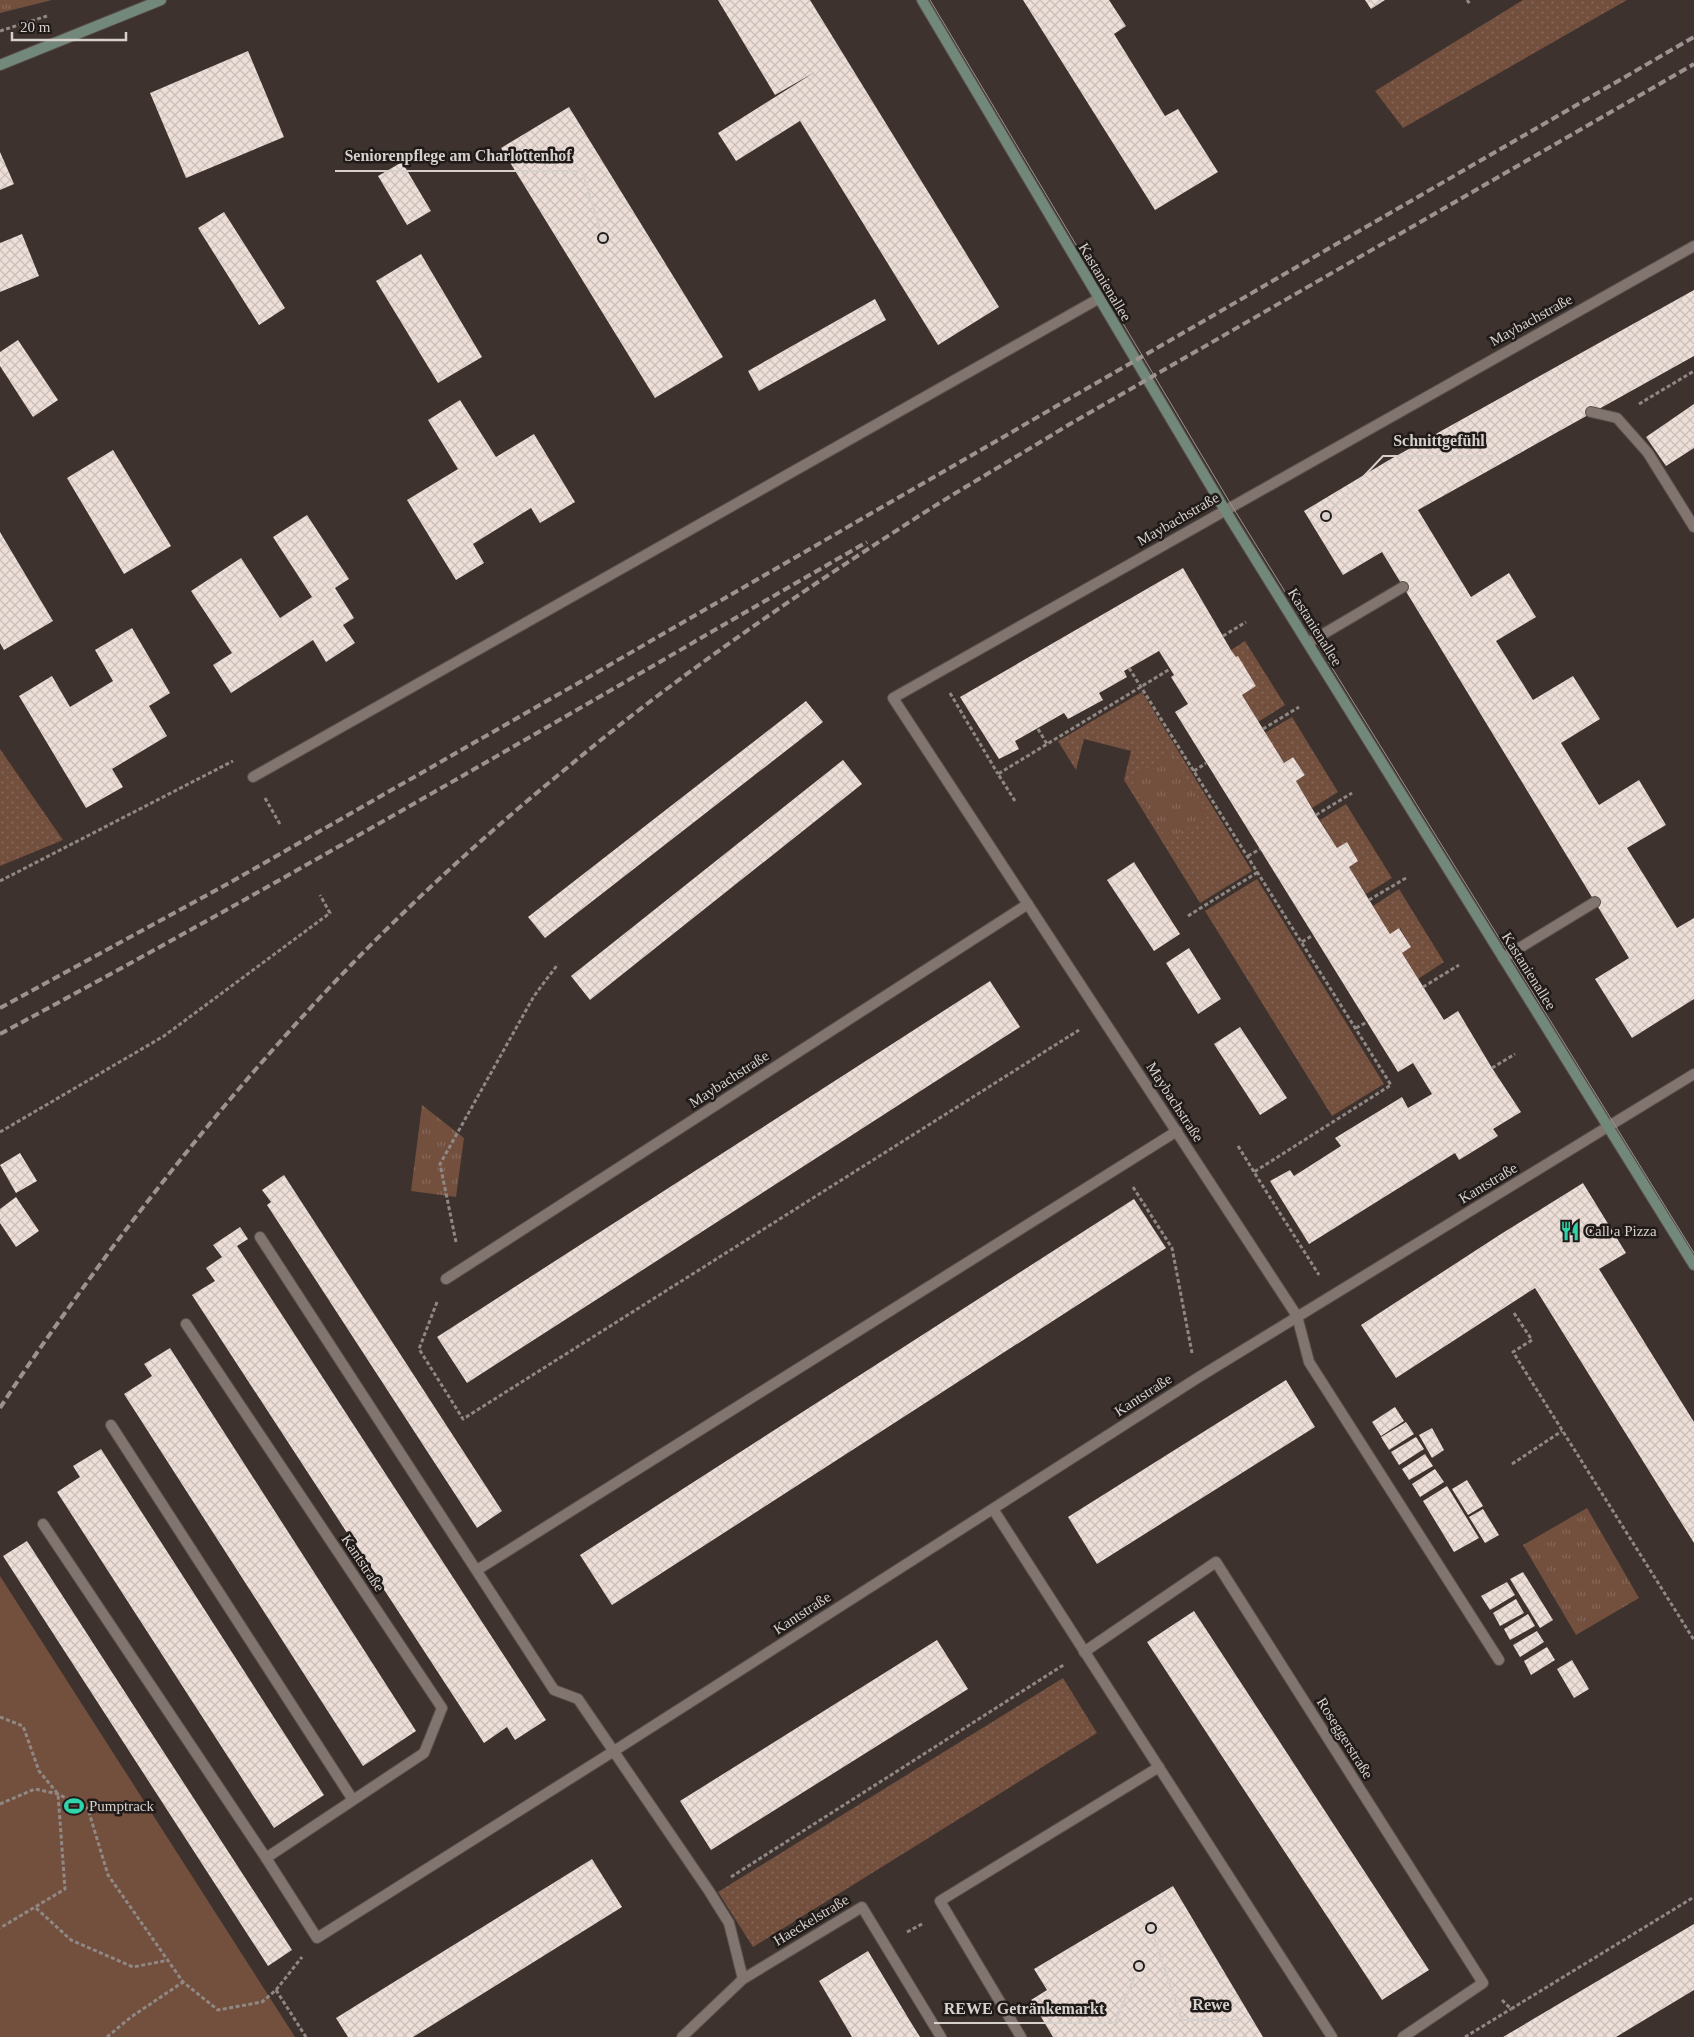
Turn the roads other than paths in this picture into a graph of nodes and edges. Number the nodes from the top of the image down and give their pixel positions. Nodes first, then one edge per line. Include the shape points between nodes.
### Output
1 (161, 0) edge
2 (922, 0) edge
3 (0, 65) edge
4 (1694, 246) edge
5 (1098, 299) junction
6 (1591, 412) dead end
7 (1225, 510) junction
8 (1694, 528) edge
9 (1403, 587) dead end
10 (1308, 643) junction
11 (253, 777) road end
12 (1595, 902) dead end
13 (1028, 904) junction
14 (1503, 958) junction
15 (1694, 1074) edge
16 (1609, 1128) junction
17 (1176, 1132) junction
18 (260, 1237) dead end
19 (1694, 1265) edge
20 (446, 1279) road end
21 (1297, 1316) junction
22 (186, 1324) dead end
23 (111, 1425) dead end
24 (993, 1508) junction
25 (43, 1524) dead end
26 (477, 1570) junction
27 (1084, 1652) junction
28 (1499, 1660) dead end
29 (614, 1751) junction
30 (1158, 1767) junction
31 (353, 1800) junction
32 (266, 1858) junction
33 (743, 1979) junction
34 (682, 2037) edge
35 (941, 2037) edge
36 (1021, 2037) edge
37 (1332, 2037) edge
38 (1403, 2037) edge

1 - 3 street
2 - 5 street, Kastanienallee
4 - 7 street, Maybachstraße
5 - 7 street, Kastanienallee
5 - 11 street
6 - 8 street via 1617,418 1648,454
7 - 10 street, Kastanienallee
7 - 13 street, Maybachstraße via 893,698
9 - 10 street
10 - 14 street, Kastanienallee
12 - 14 street
13 - 17 street, Maybachstraße
13 - 20 street, Maybachstraße
14 - 16 street, Kastanienallee
15 - 16 street, Kantstraße
16 - 19 street, Kastanienallee
16 - 21 street, Kantstraße
17 - 21 street, Maybachstraße
17 - 26 street
18 - 26 street
21 - 24 street, Kantstraße
21 - 28 street, Maybachstraße via 1309,1362
22 - 31 street, Kantstraße via 442,1708 424,1753
23 - 31 street
24 - 27 street
24 - 29 street, Kantstraße
25 - 32 street
26 - 29 street via 554,1690 578,1699
27 - 30 street
27 - 38 street, Roseggerstraße via 1216,1562 1483,1983
29 - 32 street, Kantstraße via 317,1938
29 - 33 street via 729,1923
30 - 36 street via 940,1901
30 - 37 street
31 - 32 street, Kantstraße
33 - 34 street, Haeckelstraße
33 - 35 street, Haeckelstraße via 862,1907

